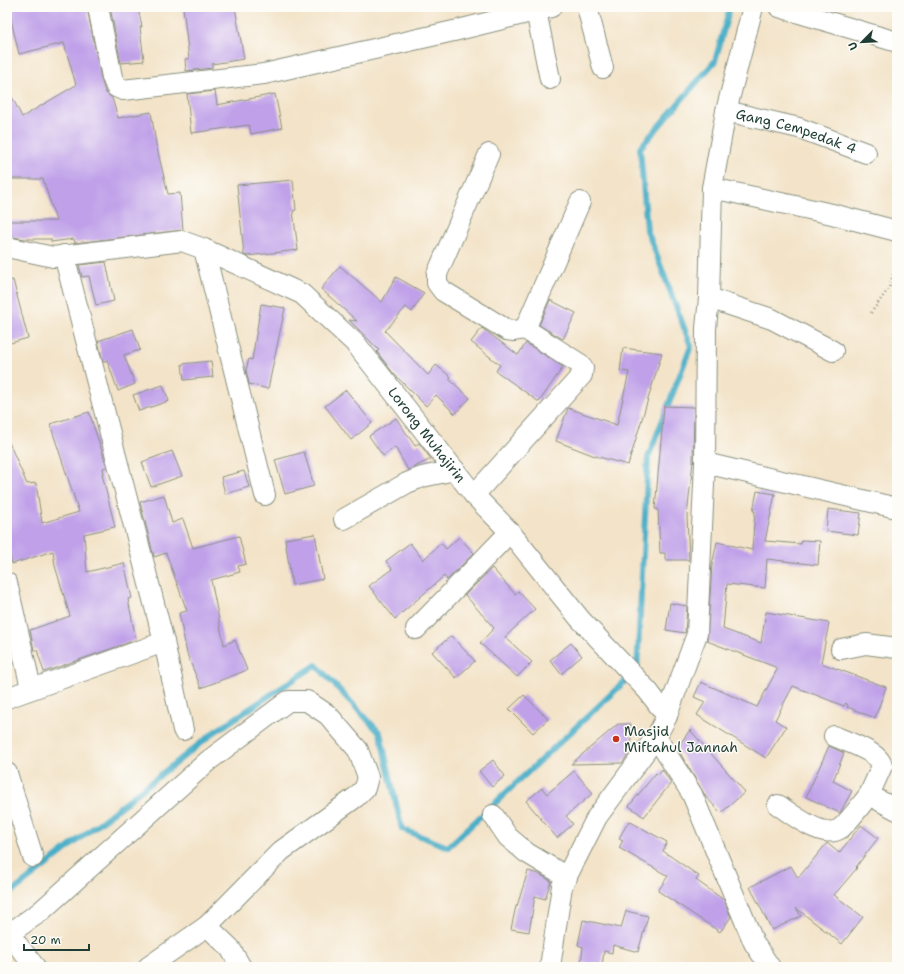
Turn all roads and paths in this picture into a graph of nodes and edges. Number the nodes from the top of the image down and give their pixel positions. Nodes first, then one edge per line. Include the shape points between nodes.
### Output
1 (98, 7) edge
2 (587, 7) edge
3 (753, 7) edge
4 (779, 7) edge
5 (538, 9) edge
6 (897, 42) edge
7 (603, 68) dead end
8 (550, 79) dead end
9 (726, 110) junction
10 (866, 153) dead end
11 (490, 154) dead end
12 (712, 188) junction
13 (580, 202) dead end
14 (897, 231) edge
15 (7, 246) edge
16 (204, 249) junction
17 (64, 255) junction
18 (897, 262) edge
19 (709, 298) junction
20 (871, 313) dead end
21 (525, 329) junction
22 (833, 351) dead end
23 (705, 463) junction
24 (454, 470) junction
25 (265, 495) dead end
26 (474, 495) junction
27 (897, 508) edge
28 (344, 519) dead end
29 (510, 532) junction
30 (7, 583) edge
31 (416, 629) dead end
32 (164, 642) junction
33 (897, 648) edge
34 (841, 649) dead end
35 (31, 688) junction
36 (7, 698) edge
37 (667, 716) junction
38 (184, 730) dead end
39 (834, 736) dead end
40 (656, 737) junction
41 (7, 773) edge
42 (869, 795) junction
43 (778, 805) dead end
44 (897, 810) edge
45 (493, 815) dead end
46 (33, 857) dead end
47 (567, 877) junction
48 (207, 926) junction
49 (8, 935) edge
50 (35, 967) edge
51 (148, 967) edge
52 (241, 967) edge
53 (550, 967) edge
54 (770, 967) edge

1 - 5 street via 112,77 116,86 123,90 264,74
2 - 7 street
3 - 9 street
4 - 6 street
5 - 8 street
9 - 10 street, Gang Cempedak 4 via 799,128
9 - 12 street
11 - 21 street via 437,274 437,284 443,292 508,330
12 - 14 street
12 - 19 street
13 - 21 street
15 - 17 street, Lorong Muhajirin via 53,257
16 - 17 street, Lorong Muhajirin via 182,241
16 - 24 street, Lorong Muhajirin via 302,294 356,344
16 - 25 street
17 - 32 street
18 - 20 path via 889,288
19 - 22 street via 772,319
19 - 23 street via 706,328
21 - 26 street via 580,364 584,371
23 - 27 street
23 - 37 street via 697,634
24 - 26 street, Lorong Muhajirin
24 - 28 street via 422,476
26 - 29 street, Lorong Muhajirin
29 - 31 street
29 - 37 street, Lorong Muhajirin via 580,619 648,691
30 - 35 street
32 - 35 street
32 - 38 street
33 - 34 street via 866,644
35 - 36 street
37 - 40 street
39 - 42 street via 876,755 881,761 882,766
40 - 47 street via 597,817
40 - 54 street via 692,794 754,943
41 - 46 street
42 - 43 street via 840,829 830,832 809,826
42 - 44 street
45 - 47 street via 508,837 527,853
47 - 53 street via 562,886
48 - 49 street via 281,851 365,788 368,777 358,750 328,715 307,701 288,701 208,761 40,912
48 - 51 street
48 - 52 street via 230,948
49 - 50 street

